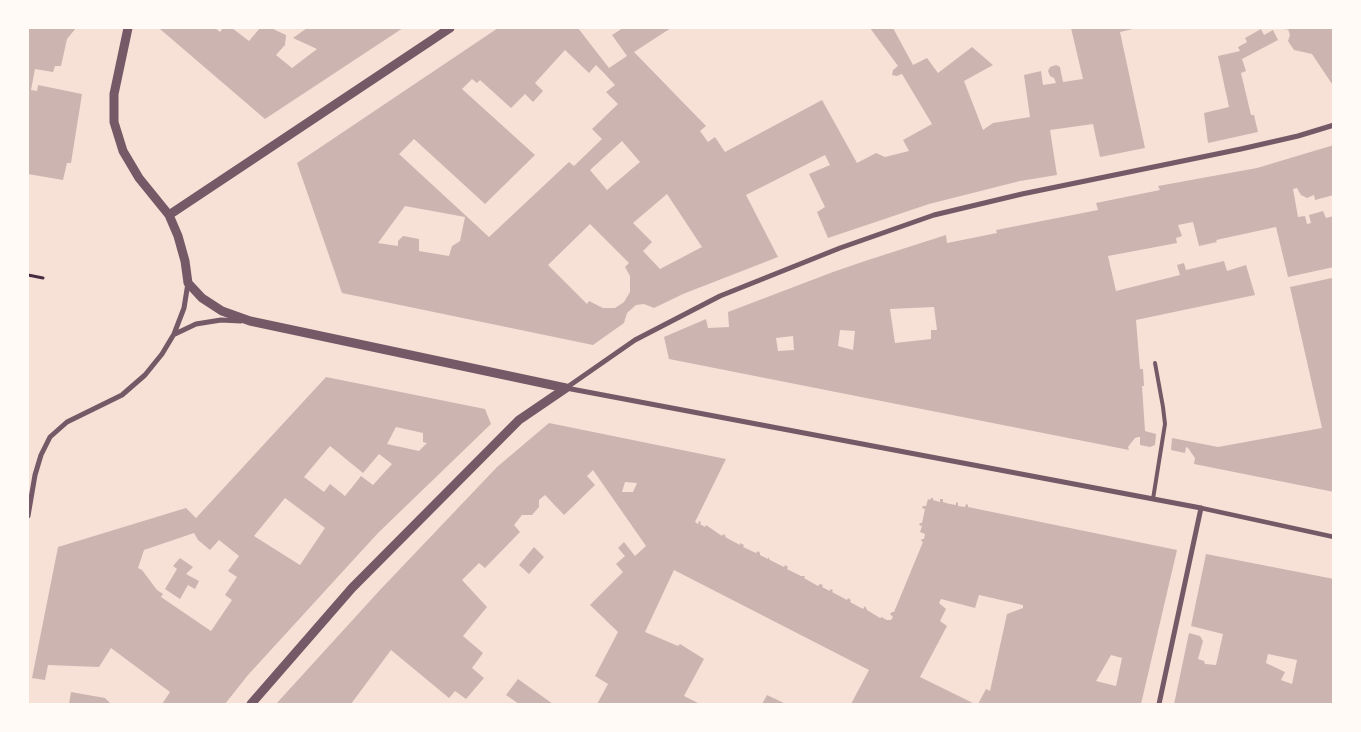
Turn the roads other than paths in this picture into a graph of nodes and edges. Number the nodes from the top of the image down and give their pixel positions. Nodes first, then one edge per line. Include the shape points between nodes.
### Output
1 (128, 28) edge
2 (450, 28) edge
3 (1334, 125) edge
4 (169, 215) junction
5 (188, 283) junction
6 (250, 321) junction
7 (174, 334) junction
8 (1155, 363) dead end
9 (566, 388) junction
10 (1153, 499) junction
11 (1201, 508) junction
12 (28, 516) edge
13 (1334, 537) edge
14 (251, 704) edge
15 (1159, 704) edge

1 - 4 street via 114,94 114,122 123,151 139,178
2 - 4 street
3 - 9 street via 1241,149 934,215 720,296 635,340
4 - 5 street via 185,261
5 - 6 street via 202,298 222,311
5 - 7 street via 184,308
6 - 7 street via 221,320 196,324
6 - 9 street
7 - 12 street via 145,375 122,395 66,422 50,437 35,475
8 - 10 lane via 1165,424
9 - 10 street
9 - 14 street via 519,420 428,511 352,588
10 - 11 street
11 - 13 street
11 - 15 street

